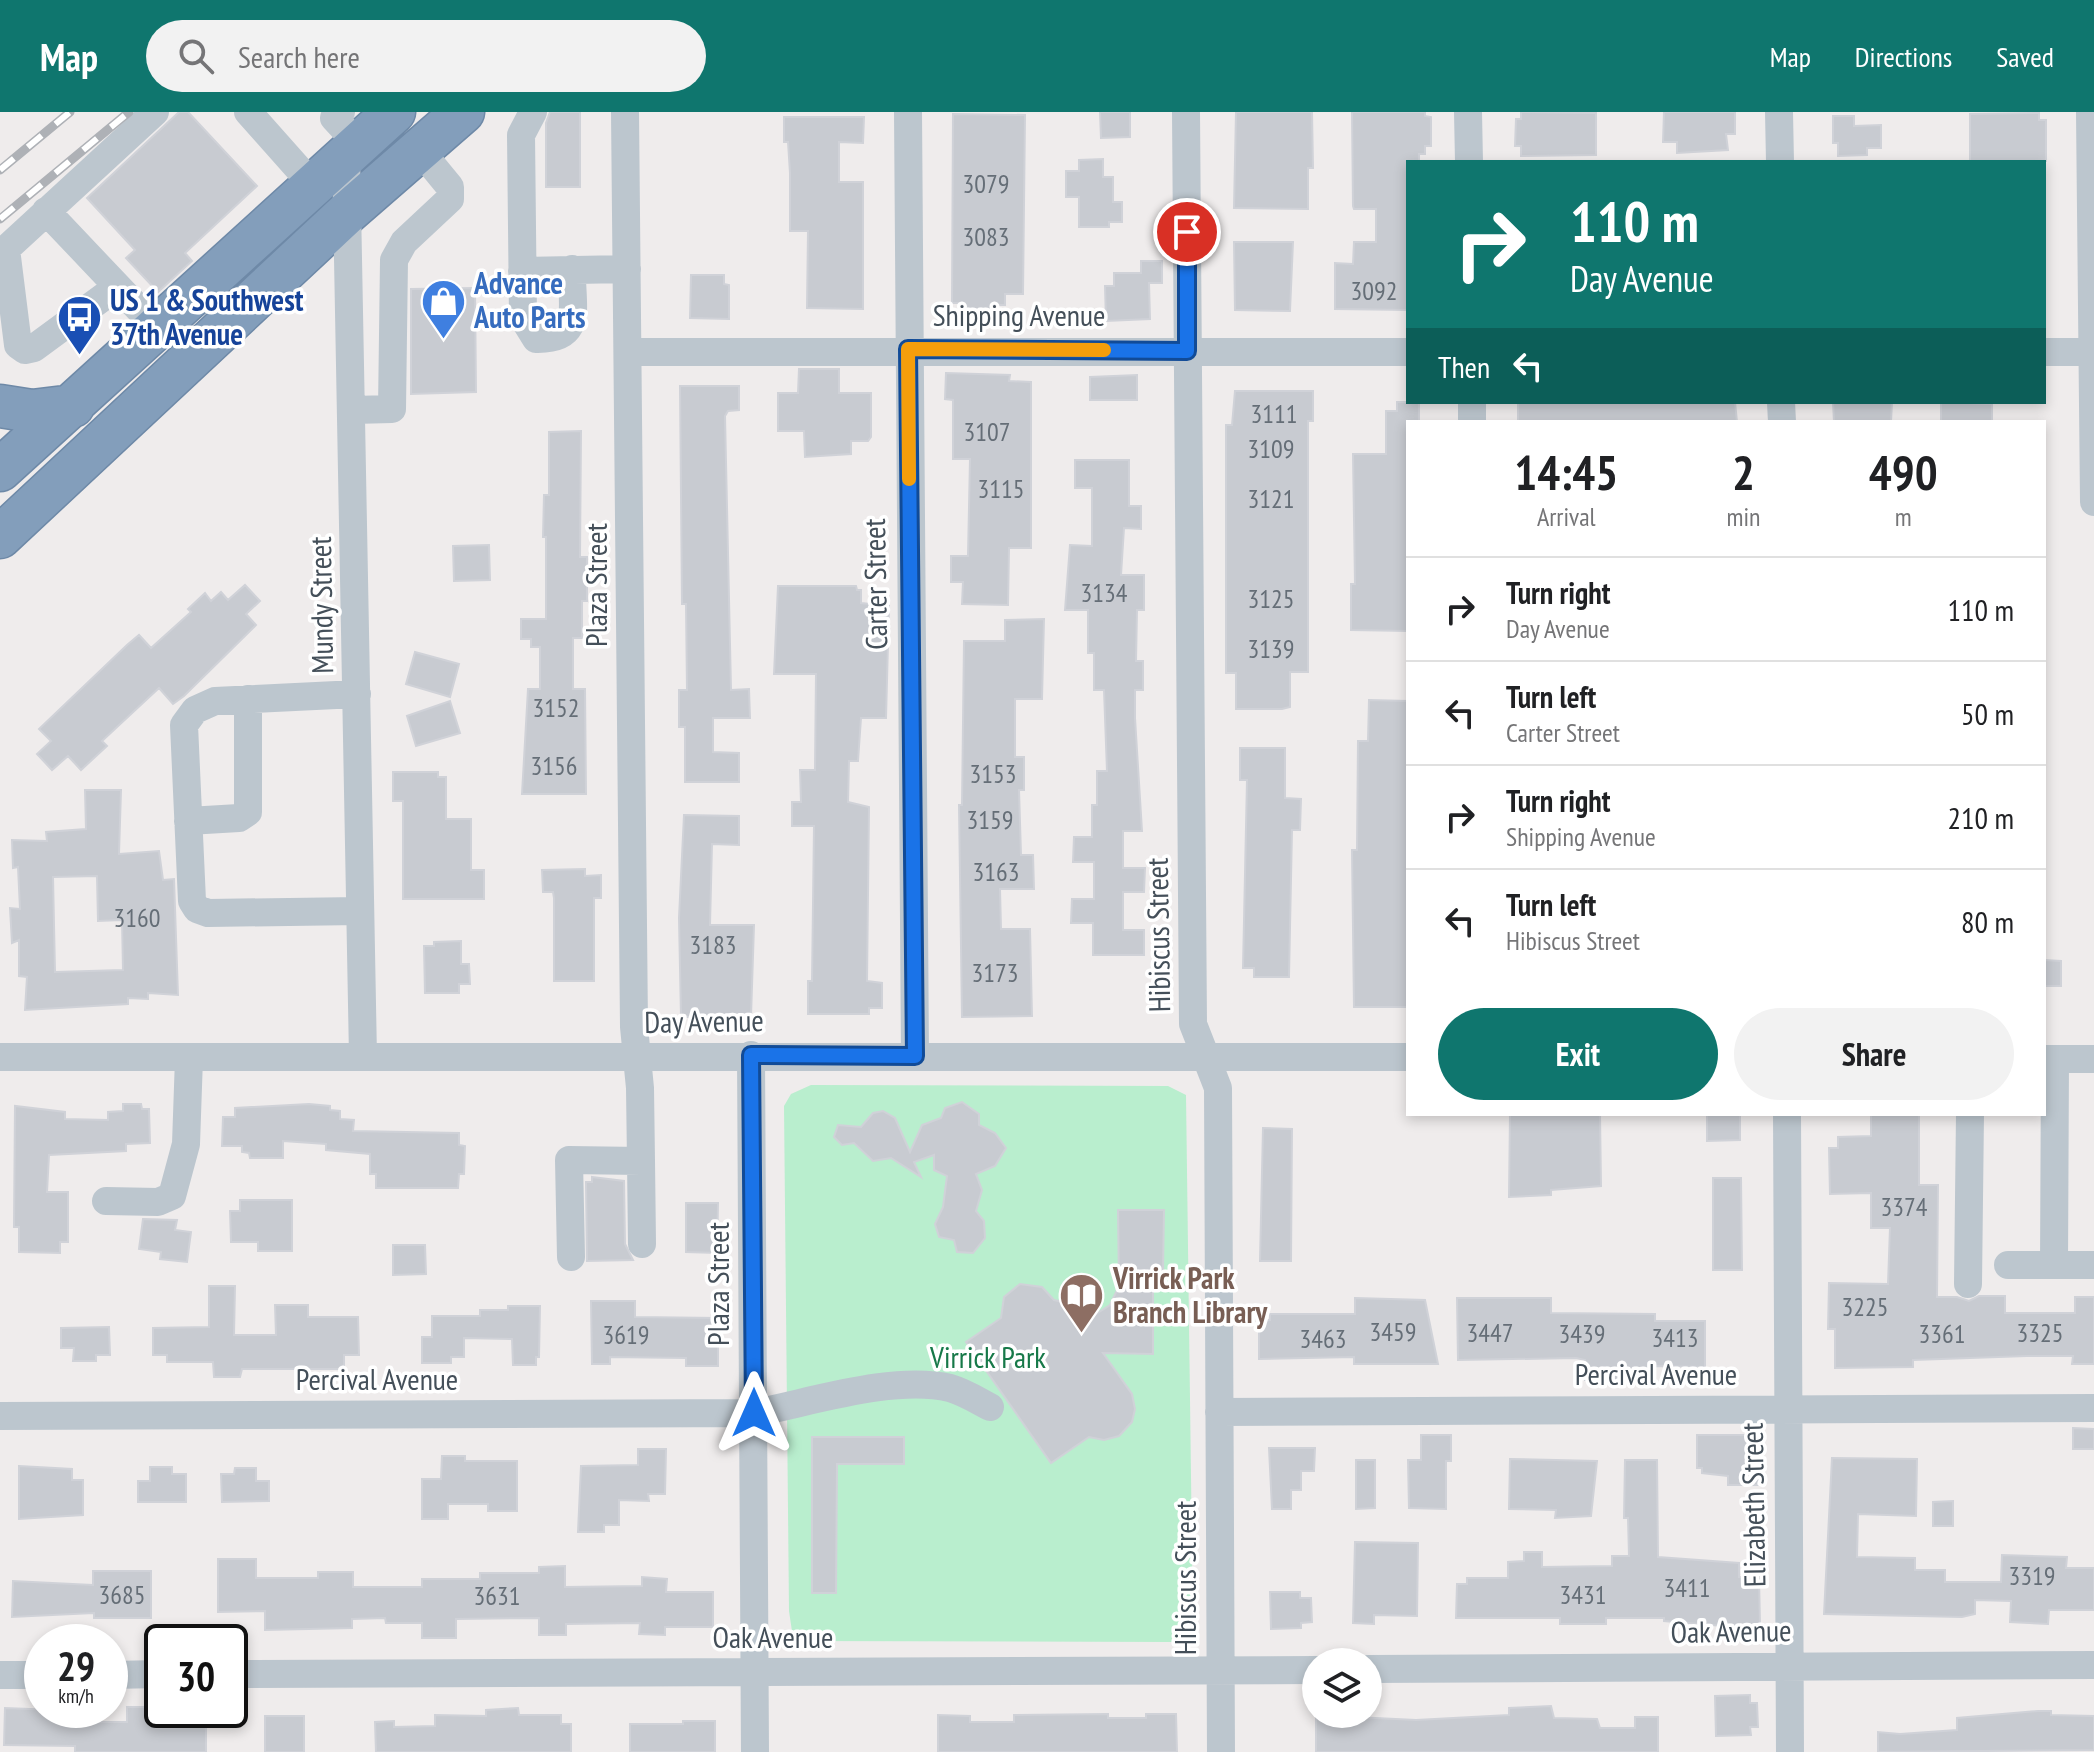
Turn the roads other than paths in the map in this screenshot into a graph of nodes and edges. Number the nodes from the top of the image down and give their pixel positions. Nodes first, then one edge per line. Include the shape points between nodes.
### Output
1 (155, 112) edge
2 (248, 112) edge
3 (394, 112) edge
4 (463, 112) edge
5 (533, 112) edge
6 (625, 112) edge
7 (908, 112) edge
8 (1186, 112) edge
9 (1468, 112) edge
10 (1779, 112) edge
11 (2090, 112) edge
12 (348, 136) edge
13 (418, 148) junction
14 (1469, 160) edge
15 (1780, 160) edge
16 (312, 184) junction
17 (46, 211) junction
18 (348, 212) junction
19 (572, 269) junction
20 (627, 269) junction
21 (522, 271) junction
22 (117, 287) junction
23 (157, 328) junction
24 (908, 349) junction
25 (1187, 351) junction
26 (629, 352) junction
27 (1406, 352) edge
28 (2046, 352) edge
29 (2093, 352) edge
30 (0, 406) edge
31 (73, 406) junction
32 (353, 410) junction
33 (0, 470) edge
34 (2094, 502) edge
35 (0, 537) edge
36 (357, 694) junction
37 (248, 699) junction
38 (188, 821) junction
39 (359, 911) junction
40 (751, 1055) junction
41 (636, 1056) junction
42 (915, 1056) junction
43 (1204, 1056) junction
44 (0, 1057) edge
45 (363, 1057) junction
46 (1406, 1057) edge
47 (189, 1058) junction
48 (2049, 1059) edge
49 (2094, 1059) edge
50 (1787, 1116) edge
51 (1970, 1116) edge
52 (641, 1161) junction
53 (106, 1201) dead end
54 (642, 1244) dead end
55 (571, 1257) dead end
56 (2008, 1265) dead end
57 (2054, 1265) junction
58 (2094, 1265) edge
59 (1968, 1284) dead end
60 (990, 1407) dead end
61 (1787, 1408) junction
62 (2094, 1408) edge
63 (1219, 1412) junction
64 (754, 1413) junction
65 (0, 1416) edge
66 (2094, 1665) edge
67 (1789, 1666) junction
68 (1382, 1669) edge
69 (1221, 1670) junction
70 (1302, 1670) edge
71 (755, 1672) junction
72 (248, 1674) edge
73 (0, 1675) edge
74 (24, 1675) edge
75 (755, 1752) edge
76 (1221, 1752) edge
77 (1790, 1752) edge

1 - 17 street
2 - 16 street
3 - 12 highway
4 - 13 highway
5 - 21 street via 521,135
6 - 20 street, Plaza Street
7 - 24 street, Carter Street
8 - 25 street, Hibiscus Street
9 - 14 street
10 - 15 street
11 - 29 street
12 - 16 highway
12 - 18 street, Mundy Street
13 - 18 highway
13 - 32 street via 450,187 450,199 404,242 394,260 392,409
16 - 23 highway
17 - 22 street
17 - 22 street via 6,249 18,345 34,348
18 - 32 street, Mundy Street
18 - 35 highway
19 - 20 street
19 - 21 street
19 - 21 street via 571,324 558,340 536,339 529,332 523,318
20 - 26 street, Plaza Street
22 - 23 street
23 - 31 highway
24 - 25 street, Shipping Avenue
24 - 26 street, Shipping Avenue
24 - 42 street, Carter Street
25 - 27 street, Shipping Avenue
25 - 43 street, Hibiscus Street via 1193,1024
26 - 41 street, Plaza Street
28 - 29 street
29 - 34 street
30 - 31 highway via 32,411
31 - 33 highway
32 - 36 street, Mundy Street
36 - 37 street
36 - 39 street, Mundy Street
37 - 38 street via 215,701 186,717
37 - 38 street via 248,812 239,818
38 - 39 street via 192,901 201,912
39 - 45 street, Mundy Street
40 - 41 street, Day Avenue
40 - 42 street, Day Avenue
40 - 64 street, Plaza Street
41 - 45 street, Day Avenue
41 - 52 street, Plaza Street
42 - 43 street, Day Avenue
43 - 46 street, Day Avenue
43 - 63 street, Hibiscus Street via 1218,1088
44 - 47 street, Day Avenue
45 - 47 street, Day Avenue
47 - 53 street via 186,1144 172,1196 158,1202
48 - 49 street
48 - 57 street
50 - 61 street, Elizabeth Street
51 - 59 street
52 - 54 street, Plaza Street
52 - 55 street via 569,1160
56 - 57 street
57 - 58 street
60 - 64 street, Percival Avenue via 933,1385 827,1397
61 - 62 street, Percival Avenue
61 - 63 street, Percival Avenue
61 - 67 street, Elizabeth Street
63 - 69 street, Hibiscus Street
64 - 65 street, Percival Avenue
64 - 71 street, Plaza Street
66 - 67 street, Oak Avenue
67 - 68 street, Oak Avenue
67 - 77 street, Elizabeth Street
69 - 70 street, Oak Avenue
69 - 71 street, Oak Avenue
69 - 76 street, Hibiscus Street
71 - 72 street, Oak Avenue
71 - 75 street, Plaza Street
73 - 74 street

